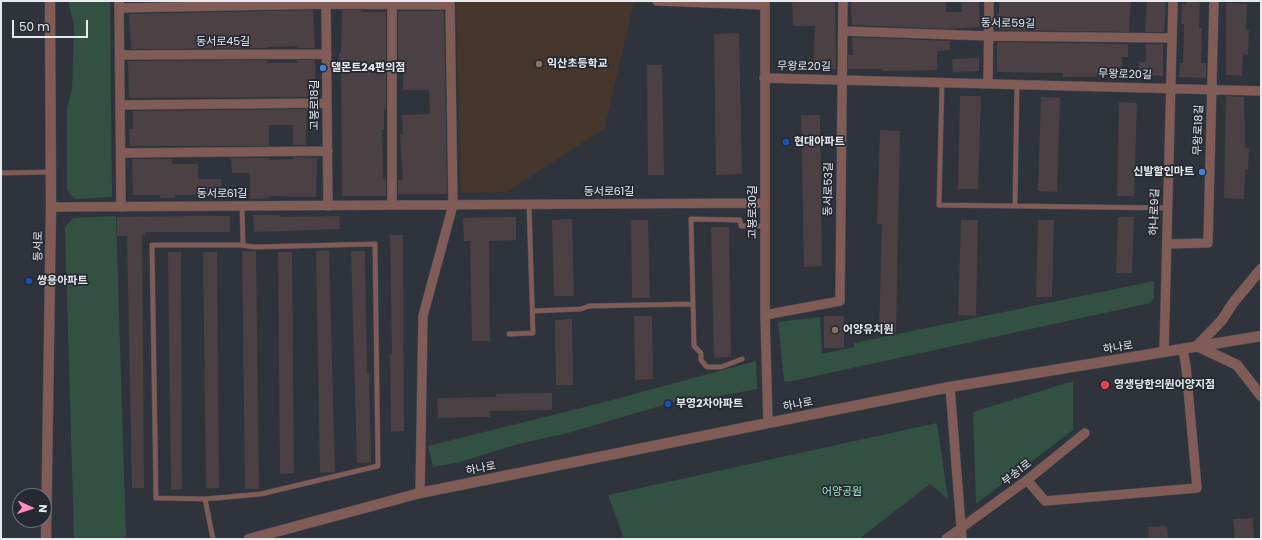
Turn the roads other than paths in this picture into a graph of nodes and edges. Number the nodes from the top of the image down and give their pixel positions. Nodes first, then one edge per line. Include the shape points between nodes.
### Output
1 (50, 1) edge
2 (656, 1) edge
3 (843, 1) edge
4 (989, 1) edge
5 (1173, 1) edge
6 (1214, 1) edge
7 (263, 3) edge
8 (326, 3) edge
9 (450, 3) edge
10 (765, 3) edge
11 (119, 4) edge
12 (392, 5) junction
13 (843, 31) junction
14 (989, 36) junction
15 (1172, 38) junction
16 (327, 54) junction
17 (120, 55) junction
18 (764, 78) junction
19 (843, 80) junction
20 (942, 82) junction
21 (988, 84) junction
22 (1017, 84) junction
23 (1171, 89) junction
24 (1212, 90) junction
25 (1261, 91) edge
26 (327, 103) junction
27 (120, 104) junction
28 (328, 151) junction
29 (121, 153) junction
30 (50, 172) junction
31 (1, 173) edge
32 (765, 203) junction
33 (529, 204) junction
34 (392, 205) junction
35 (453, 205) junction
36 (242, 206) junction
37 (328, 206) junction
38 (1015, 206) junction
39 (51, 207) junction
40 (121, 207) junction
41 (1167, 208) junction
42 (765, 226) junction
43 (1166, 244) junction
44 (243, 245) junction
45 (1261, 269) edge
46 (693, 304) junction
47 (532, 311) junction
48 (765, 315) junction
49 (1261, 331) edge
50 (509, 334) dead end
51 (1261, 336) edge
52 (1261, 340) edge
53 (1197, 346) junction
54 (1183, 349) junction
55 (1164, 352) junction
56 (742, 359) dead end
57 (950, 387) junction
58 (1261, 396) edge
59 (768, 423) junction
60 (1085, 433) dead end
61 (1028, 480) junction
62 (420, 493) junction
63 (205, 499) junction
64 (960, 528) junction
65 (46, 539) edge
66 (213, 539) edge
67 (249, 539) edge
68 (946, 539) edge
69 (962, 539) edge

1 - 30 street, 동서로
2 - 10 street
3 - 13 street, 동서로53길
4 - 14 street
5 - 15 street, 하나로9길
6 - 24 street, 무왕로18길
7 - 8 street
7 - 11 street
8 - 12 street
8 - 16 street, 고봉로18길
9 - 12 street
9 - 35 street
10 - 18 street, 고봉로30길
11 - 17 street
12 - 34 street
13 - 14 street, 동서로59길
13 - 19 street, 동서로53길
14 - 15 street, 동서로59길
14 - 21 street
15 - 23 street, 하나로9길
16 - 17 street, 동서로45길
16 - 26 street, 고봉로18길
17 - 27 street
18 - 19 street, 무왕로20길
18 - 32 street, 고봉로30길
19 - 20 street, 무왕로20길
19 - 48 street, 동서로53길 via 840,301
20 - 21 street, 무왕로20길
20 - 38 lane via 939,204
21 - 22 street, 무왕로20길
22 - 23 street, 무왕로20길
22 - 38 lane
23 - 24 street, 무왕로20길
23 - 41 street, 하나로9길
24 - 25 street, 무왕로20길
24 - 43 street, 무왕로18길 via 1208,243
26 - 27 street
26 - 28 street, 고봉로18길
27 - 29 street
28 - 29 street
28 - 37 street, 고봉로18길
29 - 40 street
30 - 31 lane
30 - 39 street, 동서로
32 - 33 street, 동서로61길
32 - 42 street, 고봉로30길
33 - 35 street, 동서로61길
33 - 47 lane
34 - 35 street, 동서로61길
34 - 37 street, 동서로61길
35 - 62 street via 423,316
36 - 37 street, 동서로61길
36 - 40 street, 동서로61길
36 - 44 lane
38 - 41 lane
39 - 40 street, 동서로61길
39 - 65 street, 동서로
41 - 43 street, 하나로9길
42 - 46 lane via 741,226 740,220 691,220
42 - 48 street, 고봉로30길
43 - 55 street, 하나로9길
44 - 63 lane via 152,245 156,498
44 - 63 lane via 254,247 376,244 378,466 261,494
45 - 53 street via 1222,320
46 - 47 lane via 589,306 581,309
46 - 56 lane via 694,346 701,353 704,364 707,367 721,367
47 - 50 lane via 533,333
48 - 59 street, 고봉로30길
49 - 51 street
51 - 52 street
51 - 53 street, 하나로
53 - 54 street, 하나로
53 - 58 street via 1237,365
54 - 55 street, 하나로
54 - 61 street via 1197,488 1045,501
55 - 57 street, 하나로
57 - 59 street, 하나로
57 - 64 street
59 - 62 street, 하나로
60 - 61 street, 부송1로
61 - 64 street, 부송1로
62 - 67 street, 하나로
63 - 66 lane
64 - 68 street, 부송1로
64 - 69 street

